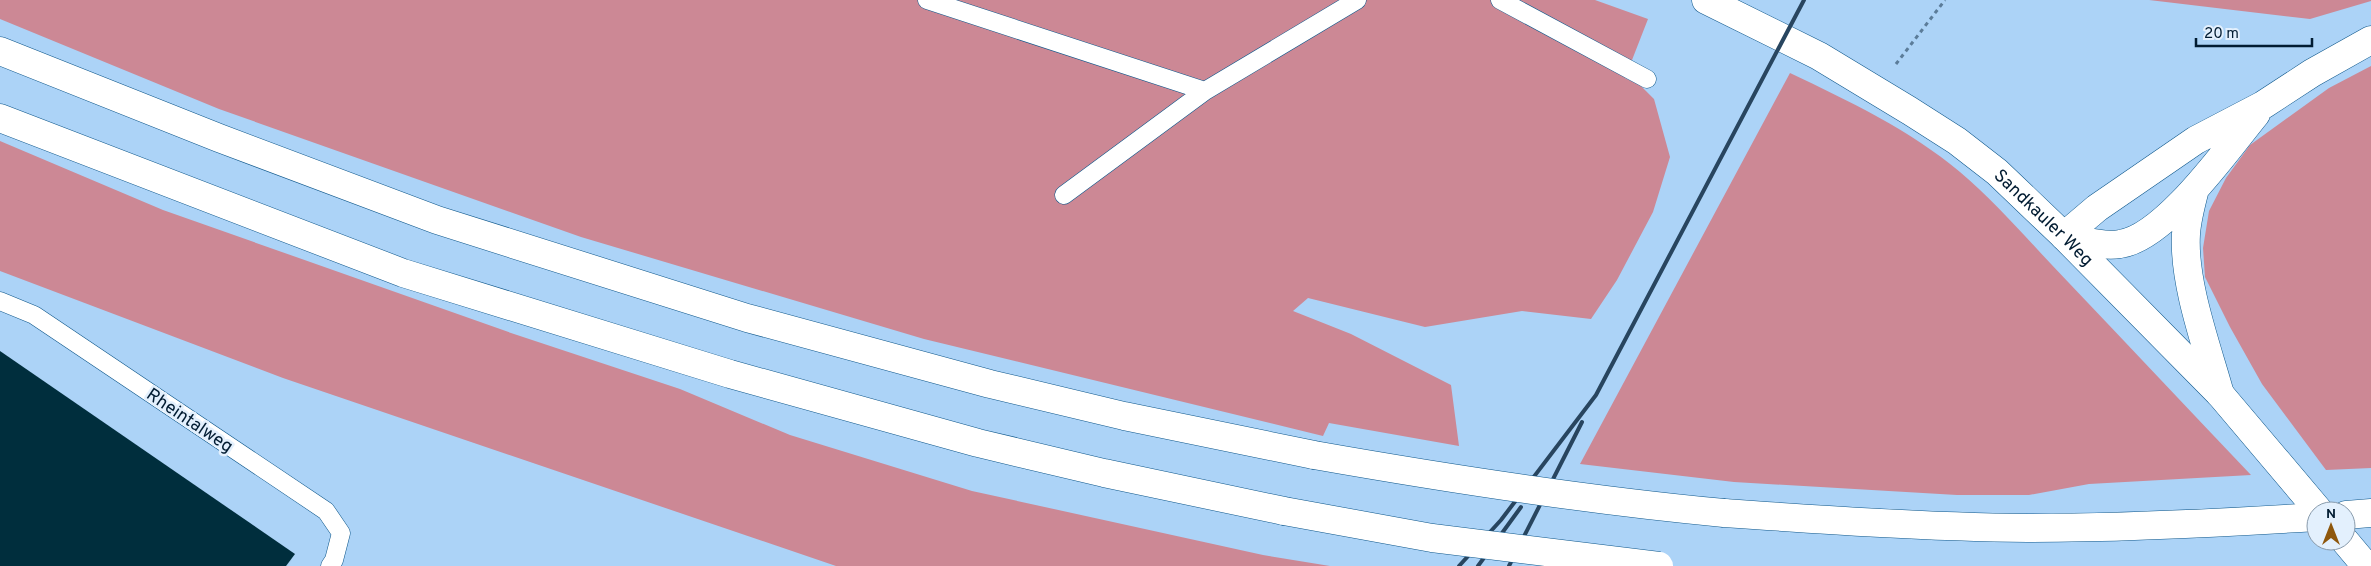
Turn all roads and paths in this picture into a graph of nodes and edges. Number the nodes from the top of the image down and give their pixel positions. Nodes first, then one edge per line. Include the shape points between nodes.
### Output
1 (927, 0) edge
2 (1357, 0) edge
3 (1500, 0) edge
4 (1706, 0) edge
5 (1945, 0) edge
6 (2371, 40) edge
7 (0, 50) edge
8 (1646, 79) dead end
9 (1876, 90) junction
10 (1205, 91) junction
11 (2263, 105) junction
12 (0, 118) edge
13 (2194, 189) junction
14 (1064, 195) dead end
15 (2064, 236) junction
16 (0, 300) edge
17 (2220, 394) junction
18 (2311, 501) edge
19 (2371, 513) edge
20 (2356, 514) edge
21 (2306, 518) edge
22 (2353, 551) edge
23 (330, 566) edge
24 (1659, 566) edge
25 (2366, 566) edge

1 - 10 lane
2 - 10 lane
3 - 8 lane
4 - 9 main road, Sandkauler Weg via 1819,56
5 - 9 path
6 - 11 main road
7 - 21 main road, bridge via 219,138 437,220 747,318 999,386 1124,416 1314,455 1511,488 1724,513 1937,526 2019,527 2137,526
9 - 15 main road, Sandkauler Weg via 1949,136 1983,162
10 - 14 lane
11 - 13 main road
11 - 15 main road via 2196,140 2097,208
12 - 24 main road, bridge via 403,273 730,374 978,443 1284,511 1432,538
13 - 15 main road via 2154,229 2122,244 2104,245
13 - 17 main road via 2186,235 2187,258 2194,298
15 - 17 main road, Sandkauler Weg
16 - 23 lane, Rheintalweg via 34,314 326,512 341,533
17 - 18 main road, Sandkauler Weg
19 - 20 main road
22 - 25 main road

